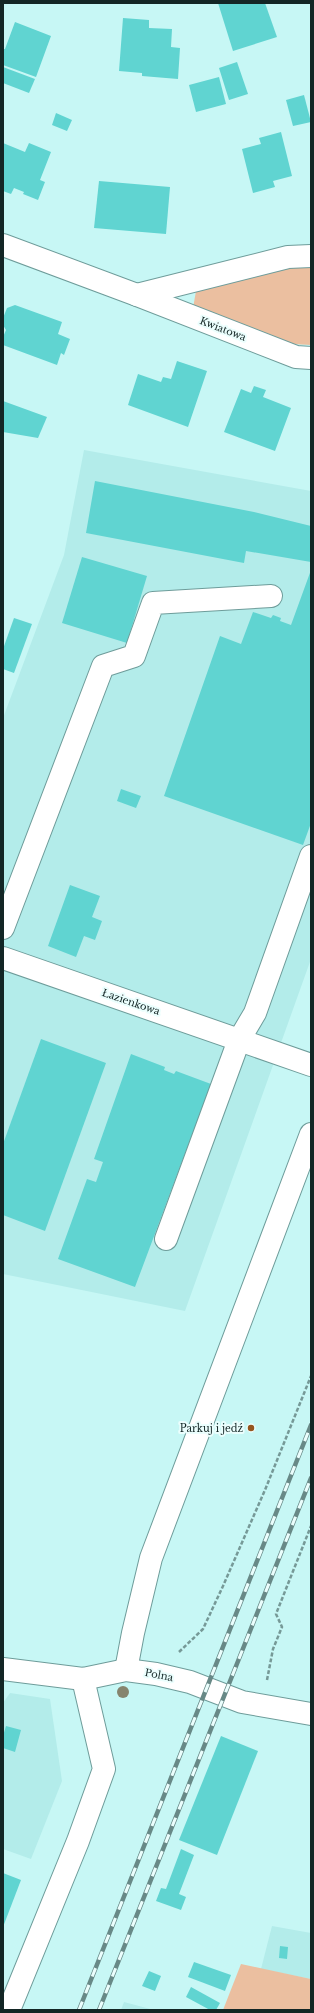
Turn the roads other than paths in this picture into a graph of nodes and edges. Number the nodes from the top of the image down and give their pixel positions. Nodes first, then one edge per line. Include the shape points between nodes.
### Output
1 (3, 245) edge
2 (311, 256) edge
3 (137, 295) junction
4 (311, 358) edge
5 (271, 596) dead end
6 (311, 856) edge
7 (3, 928) edge
8 (3, 958) edge
9 (239, 1040) junction
10 (311, 1065) edge
11 (311, 1134) edge
12 (166, 1239) dead end
13 (3, 1669) edge
14 (126, 1670) junction
15 (83, 1679) junction
16 (311, 1714) edge
17 (9, 2010) edge

1 - 3 street, Kwiatowa
2 - 3 street via 288,257
3 - 4 street, Kwiatowa via 296,357
5 - 7 street via 153,603 134,656 103,666
6 - 9 street via 255,1013
8 - 9 street, Łazienkowa
9 - 10 street, Łazienkowa
9 - 12 street
11 - 14 street via 151,1558
13 - 15 street, Polna
14 - 15 street, Polna
14 - 16 street, Polna via 190,1682 242,1702
15 - 17 street via 104,1769 78,1841

